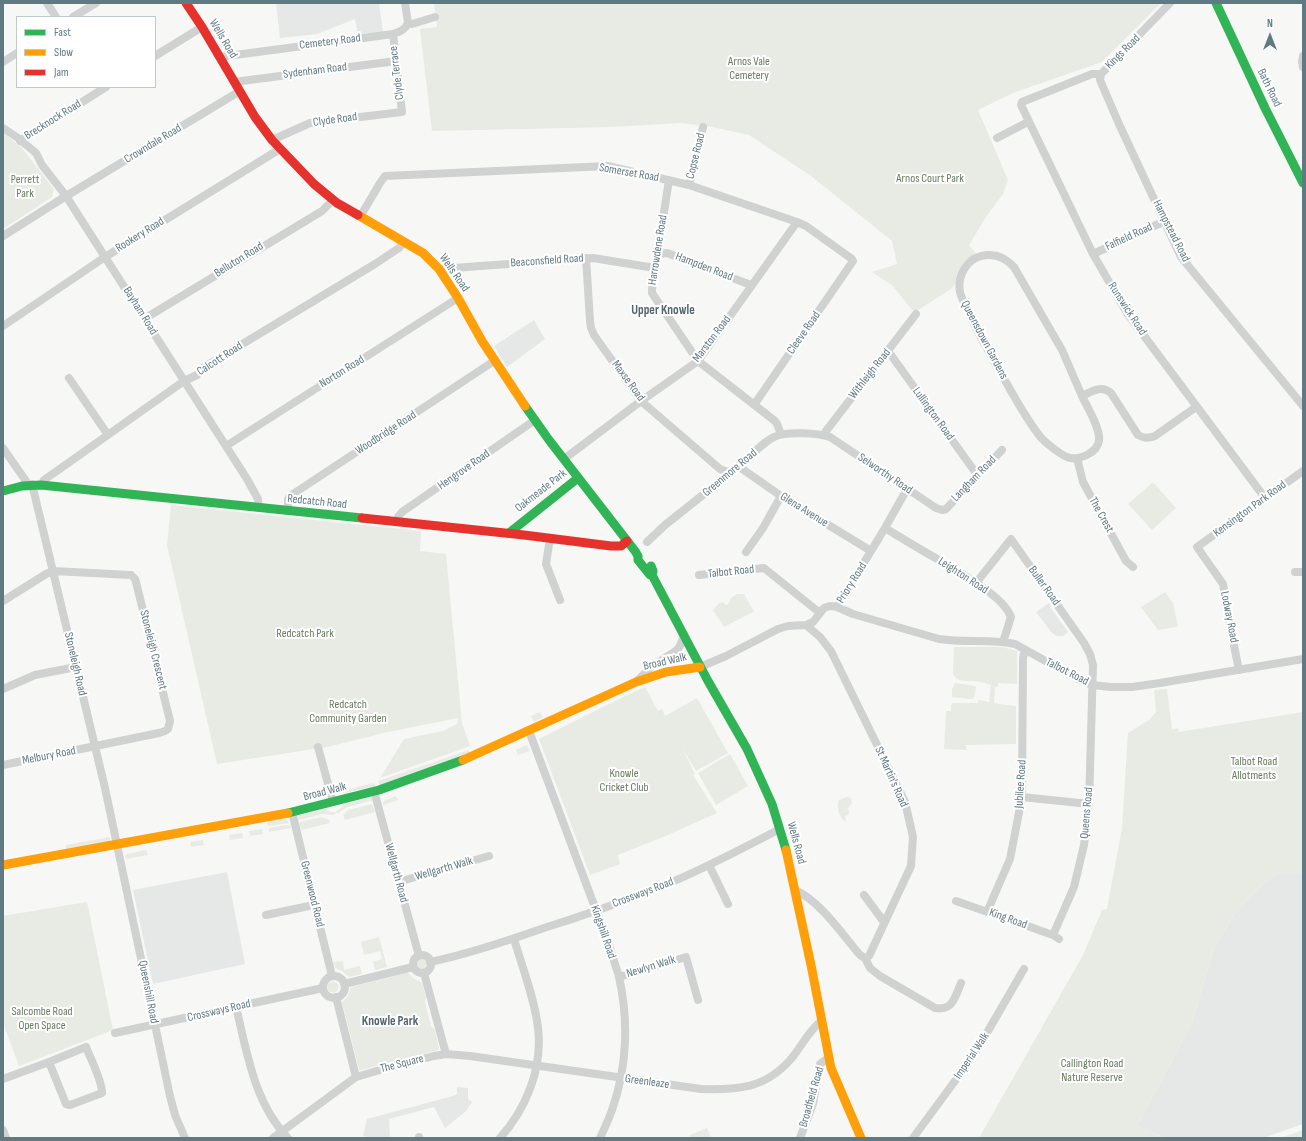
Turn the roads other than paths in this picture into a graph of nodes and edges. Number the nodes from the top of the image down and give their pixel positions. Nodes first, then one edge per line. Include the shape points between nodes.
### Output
1 (47, 3) edge
2 (96, 3) edge
3 (186, 3) edge
4 (405, 3) edge
5 (1170, 3) edge
6 (1216, 3) edge
7 (55, 16) edge
8 (75, 16) edge
9 (435, 17) dead end
10 (408, 23) junction
11 (202, 27) junction
12 (390, 35) junction
13 (16, 54) edge
14 (156, 55) edge
15 (1303, 56) edge
16 (220, 57) junction
17 (396, 60) junction
18 (3, 62) edge
19 (1303, 67) edge
20 (1101, 74) junction
21 (234, 82) junction
22 (103, 88) edge
23 (240, 91) junction
24 (1022, 102) joint
25 (402, 112) joint
26 (1028, 122) junction
27 (704, 127) dead end
28 (3, 128) edge
29 (997, 138) dead end
30 (20, 140) junction
31 (272, 140) junction
32 (280, 149) junction
33 (669, 180) junction
34 (1303, 183) edge
35 (689, 185) junction
36 (66, 196) junction
37 (333, 200) junction
38 (360, 217) junction
39 (1165, 221) junction
40 (797, 222) junction
41 (3, 236) edge
42 (404, 242) junction
43 (657, 254) junction
44 (1094, 254) junction
45 (105, 257) junction
46 (586, 258) junction
47 (853, 261) joint
48 (439, 268) junction
49 (655, 268) junction
50 (751, 285) junction
51 (458, 298) junction
52 (916, 314) dead end
53 (144, 319) junction
54 (3, 326) edge
55 (888, 352) junction
56 (494, 361) junction
57 (698, 361) junction
58 (69, 378) dead end
59 (184, 381) junction
60 (1082, 396) junction
61 (641, 401) junction
62 (754, 405) junction
63 (1303, 406) edge
64 (1196, 407) junction
65 (535, 420) junction
66 (781, 434) junction
67 (108, 435) junction
68 (825, 435) junction
69 (226, 446) junction
70 (3, 448) edge
71 (1002, 450) dead end
72 (1077, 458) junction
73 (564, 459) junction
74 (738, 466) junction
75 (1303, 471) edge
76 (726, 472) junction
77 (978, 476) junction
78 (578, 478) junction
79 (33, 484) junction
80 (907, 489) junction
81 (3, 491) edge
82 (781, 496) junction
83 (1265, 498) junction
84 (259, 508) junction
85 (946, 508) joint
86 (288, 511) junction
87 (397, 522) junction
88 (519, 524) junction
89 (885, 528) junction
90 (509, 533) junction
91 (524, 535) junction
92 (550, 538) junction
93 (627, 541) junction
94 (647, 542) dead end
95 (1197, 547) joint
96 (871, 551) junction
97 (746, 552) dead end
98 (1133, 567) dead end
99 (53, 571) junction
100 (699, 575) dead end
101 (976, 583) junction
102 (560, 600) dead end
103 (3, 601) edge
104 (837, 607) junction
105 (820, 613) junction
106 (806, 625) junction
107 (684, 635) junction
108 (1004, 642) junction
109 (1025, 650) junction
110 (1303, 659) edge
111 (76, 667) junction
112 (700, 667) junction
113 (1239, 670) junction
114 (636, 682) junction
115 (1092, 685) junction
116 (3, 689) edge
117 (529, 731) junction
118 (95, 747) junction
119 (318, 748) dead end
120 (3, 765) edge
121 (374, 791) junction
122 (1022, 797) junction
123 (334, 802) junction
124 (1089, 804) junction
125 (292, 812) junction
126 (780, 829) junction
127 (116, 844) junction
128 (489, 856) dead end
129 (3, 865) edge
130 (709, 865) junction
131 (398, 882) junction
132 (794, 890) junction
133 (864, 895) dead end
134 (956, 901) dead end
135 (314, 904) junction
136 (728, 904) dead end
137 (596, 911) junction
138 (987, 912) junction
139 (266, 915) dead end
140 (884, 922) junction
141 (1056, 937) joint
142 (514, 938) junction
143 (419, 956) junction
144 (865, 958) junction
145 (430, 962) junction
146 (413, 967) junction
147 (1024, 969) dead end
148 (424, 973) junction
149 (332, 976) junction
150 (619, 977) junction
151 (961, 983) dead end
152 (344, 984) junction
153 (323, 988) junction
154 (336, 998) junction
155 (698, 1000) dead end
156 (236, 1007) junction
157 (821, 1021) junction
158 (154, 1025) junction
159 (115, 1033) dead end
160 (446, 1054) junction
161 (828, 1058) junction
162 (49, 1062) junction
163 (537, 1066) junction
164 (356, 1077) junction
165 (3, 1079) edge
166 (621, 1079) junction
167 (3, 1130) edge
168 (282, 1131) junction
169 (6, 1138) edge
170 (185, 1138) edge
171 (273, 1138) edge
172 (288, 1138) edge
173 (500, 1138) edge
174 (600, 1138) edge
175 (800, 1138) edge
176 (861, 1138) edge
177 (914, 1138) edge

1 - 7 street
2 - 8 street
3 - 11 main road, Wells Road
4 - 10 street
5 - 20 street, Kings Road
6 - 34 main road, Bath Road
9 - 10 street, Cemetery Road
10 - 12 street, Cemetery Road via 402,30
11 - 14 street
11 - 16 main road, Wells Road
12 - 16 street, Cemetery Road
12 - 17 street, Clyde Terrace
13 - 18 street
15 - 19 street
16 - 21 main road, Wells Road
17 - 21 street, Sydenham Road
17 - 25 street, Clyde Terrace
20 - 24 street, Kings Road via 1092,74
20 - 39 street, Hampstead Road via 1100,80 1119,124
21 - 23 main road, Wells Road
22 - 30 street, Brecknock Road
23 - 31 main road, Wells Road
23 - 36 street, Crowndale Road
24 - 26 street, Runswick Road
25 - 31 street, Clyde Road via 310,123
26 - 29 street
26 - 44 street, Runswick Road
27 - 35 street, Copse Road
28 - 30 street, Bayham Road
30 - 36 street, Bayham Road via 36,153
31 - 32 main road, Wells Road
32 - 37 main road, Wells Road
32 - 45 street, Rookery Road
33 - 35 street, Somerset Road
33 - 38 street, Somerset Road via 603,166 385,176
33 - 43 street, Harrowdene Road
35 - 40 street, Somerset Road
36 - 41 street, Crowndale Road
36 - 45 street, Bayham Road
37 - 38 main road, Wells Road
37 - 53 street, Belluton Road via 322,210
38 - 42 main road, Wells Road
39 - 44 street, Falfield Road
39 - 63 street, Hampstead Road via 1181,257
40 - 47 street, Somerset Road
40 - 50 street, Marston Road
42 - 48 main road, Wells Road via 425,255
42 - 59 street, Calcott Road via 375,264
43 - 49 street, Harrowdene Road
43 - 50 street, Hampden Road via 667,253
44 - 64 street, Runswick Road via 1127,313
45 - 53 street, Bayham Road
45 - 54 street, Rookery Road
46 - 48 street, Beaconsfield Road
46 - 49 street, Beaconsfield Road
46 - 61 street, Maxse Road via 591,328
47 - 62 street, Cleeve Road
48 - 51 main road, Wells Road
49 - 57 street, Harrowdene Road via 652,294
50 - 57 street, Marston Road
51 - 56 main road, Wells Road
51 - 69 street, Norton Road
52 - 55 street, Withleigh Road
53 - 59 street, Bayham Road
55 - 68 street, Withleigh Road
55 - 77 street, Lullington Road
56 - 65 main road, Wells Road
56 - 86 street, Woodbridge Road via 290,496
57 - 61 street, Marston Road
57 - 62 street, Harrowdene Road
58 - 67 street
59 - 67 street, Calcott Road
59 - 69 street, Bayham Road
60 - 64 street via 1098,389 1108,390 1138,435 1143,438 1158,435
60 - 72 street, Queensdown Gardens via 1098,429 1099,440 1095,450
60 - 72 street, Queensdown Gardens via 1062,350 1014,267 1005,258 997,255 979,257 968,265 961,275 959,291 977,331 1014,397 1039,437 1070,458
61 - 73 street, Marston Road
61 - 76 street, Maxse Road
62 - 66 street, Harrowdene Road via 775,421
64 - 83 street, Runswick Road
65 - 73 main road, Wells Road
65 - 87 street, Hengrove Road via 402,512
66 - 68 street, Greenmore Road
66 - 74 street, Greenmore Road via 769,440
67 - 79 street, Calcott Road via 44,480
68 - 80 street, Selworthy Road
69 - 84 street, Bayham Road via 258,499
70 - 79 street, Stoneleigh Road via 26,480
71 - 77 street, Langham Road
72 - 98 street, The Crest via 1083,482 1126,561
73 - 78 main road, Wells Road
74 - 76 street, Greenmore Road
74 - 82 street, Glena Avenue
75 - 83 street, Kensington Park Road
76 - 94 street, Greenmore Road via 723,479
77 - 85 street, Langham Road
78 - 88 main road, Oakmeade Park
78 - 93 main road, Wells Road
79 - 81 main road, Redcatch Road
79 - 84 main road, Redcatch Road
79 - 99 street, Stoneleigh Road
80 - 85 street, Selworthy Road via 936,508
80 - 89 street, Priory Road
82 - 96 street, Glena Avenue
82 - 97 street
83 - 95 street, Kensington Park Road
84 - 86 main road, Redcatch Road
86 - 87 main road, Redcatch Road
87 - 90 main road, Redcatch Road
88 - 90 main road, Oakmeade Park
88 - 91 main road, Oakmeade Park via 518,530
89 - 96 street, Priory Road
89 - 101 street, Leighton Road
90 - 91 main road, Redcatch Road
91 - 92 main road, Redcatch Road
92 - 93 main road, Redcatch Road via 611,546 621,546
92 - 102 street via 546,564
93 - 107 main road, Wells Road via 644,570 652,575
95 - 113 street, Lodway Road via 1223,584
96 - 104 street, Priory Road
99 - 103 street
99 - 111 street, Stoneleigh Road
99 - 118 street, Stoneleigh Crescent via 131,575 135,578 156,662 170,721 168,729
100 - 105 street, Talbot Road via 764,568
101 - 108 street, Leighton Road via 998,600 1012,617
101 - 115 street, Buller Road via 1011,539 1084,643 1093,665
104 - 105 street, Priory Road via 824,608
104 - 108 street, Talbot Road via 939,639
105 - 106 street, Priory Road via 813,622
106 - 112 street via 778,629
106 - 140 street, St Martin's Road via 820,636 831,651 905,802 913,837 911,866
107 - 112 main road, Wells Road
107 - 114 street, Broad Walk via 677,650 651,667
108 - 109 street, Talbot Road via 1015,644
109 - 115 street, Talbot Road
109 - 122 street, Jubilee Road
110 - 113 street, Talbot Road
111 - 116 street via 36,675
111 - 118 street, Stoneleigh Road
112 - 114 main road, Broad Walk via 666,672
112 - 126 main road, Wells Road via 756,767
113 - 115 street, Talbot Road via 1132,687
114 - 117 main road, Broad Walk
115 - 124 street, Queens Road
117 - 121 main road, Broad Walk via 449,765
117 - 137 street, Kingshill Road
118 - 120 street, Melbury Road
118 - 127 street, Stoneleigh Road
119 - 123 street
121 - 123 main road, Broad Walk
121 - 131 street, Wellgarth Road
122 - 124 street
122 - 138 street, Jubilee Road via 1010,859
123 - 125 main road, Broad Walk
124 - 141 street, Queens Road via 1084,845 1074,887
125 - 127 main road, Broad Walk
125 - 135 street, Greenwood Road
126 - 130 street, Crossways Road
126 - 132 main road, Wells Road
127 - 129 main road, Broad Walk
127 - 158 street, Queenshill Road
128 - 131 street, Wellgarth Walk
130 - 136 street
130 - 137 street, Crossways Road
131 - 143 street, Wellgarth Road
132 - 144 street via 814,902
132 - 157 main road, Wells Road
133 - 140 street
134 - 138 street, King Road
135 - 139 street
135 - 149 street, Greenwood Road
137 - 142 street, Crossways Road
137 - 150 street, Kingshill Road
138 - 141 street, King Road
140 - 144 street, St Martin's Road via 869,956
142 - 145 street, Crossways Road via 452,958
142 - 163 street via 538,1027
143 - 145 street via 425,956
143 - 146 street via 413,961
144 - 151 street via 870,968 880,976 935,1008 948,1007
145 - 148 street via 430,968
146 - 148 street via 417,972
146 - 152 street
147 - 177 street, Imperial Walk via 974,1054
148 - 160 street
149 - 152 street via 340,978
149 - 153 street via 324,982
150 - 155 street, Newlyn Walk via 686,957
150 - 166 street, Kingshill Road via 625,1034
152 - 154 street via 344,991
153 - 154 street via 328,996
153 - 156 street, Crossways Road
154 - 164 street
156 - 158 street, Crossways Road
156 - 168 street via 260,1096
157 - 161 main road, Wells Road
157 - 166 street, Greenleaze via 776,1074 753,1085 735,1089 701,1089
158 - 159 street, Crossways Road
158 - 170 street, Queenshill Road via 175,1115
160 - 163 street, Greenleaze
160 - 164 street, The Square
161 - 175 street, Broadfield Road via 820,1064 813,1104
161 - 176 main road, Wells Road via 833,1076
162 - 162 street via 66,1104 70,1105 102,1093 86,1047
162 - 165 street
163 - 166 street, Greenleaze
163 - 173 street via 521,1108
164 - 168 street, The Square
166 - 174 street, Kingshill Road
167 - 169 street
168 - 171 street, The Square
168 - 172 street

